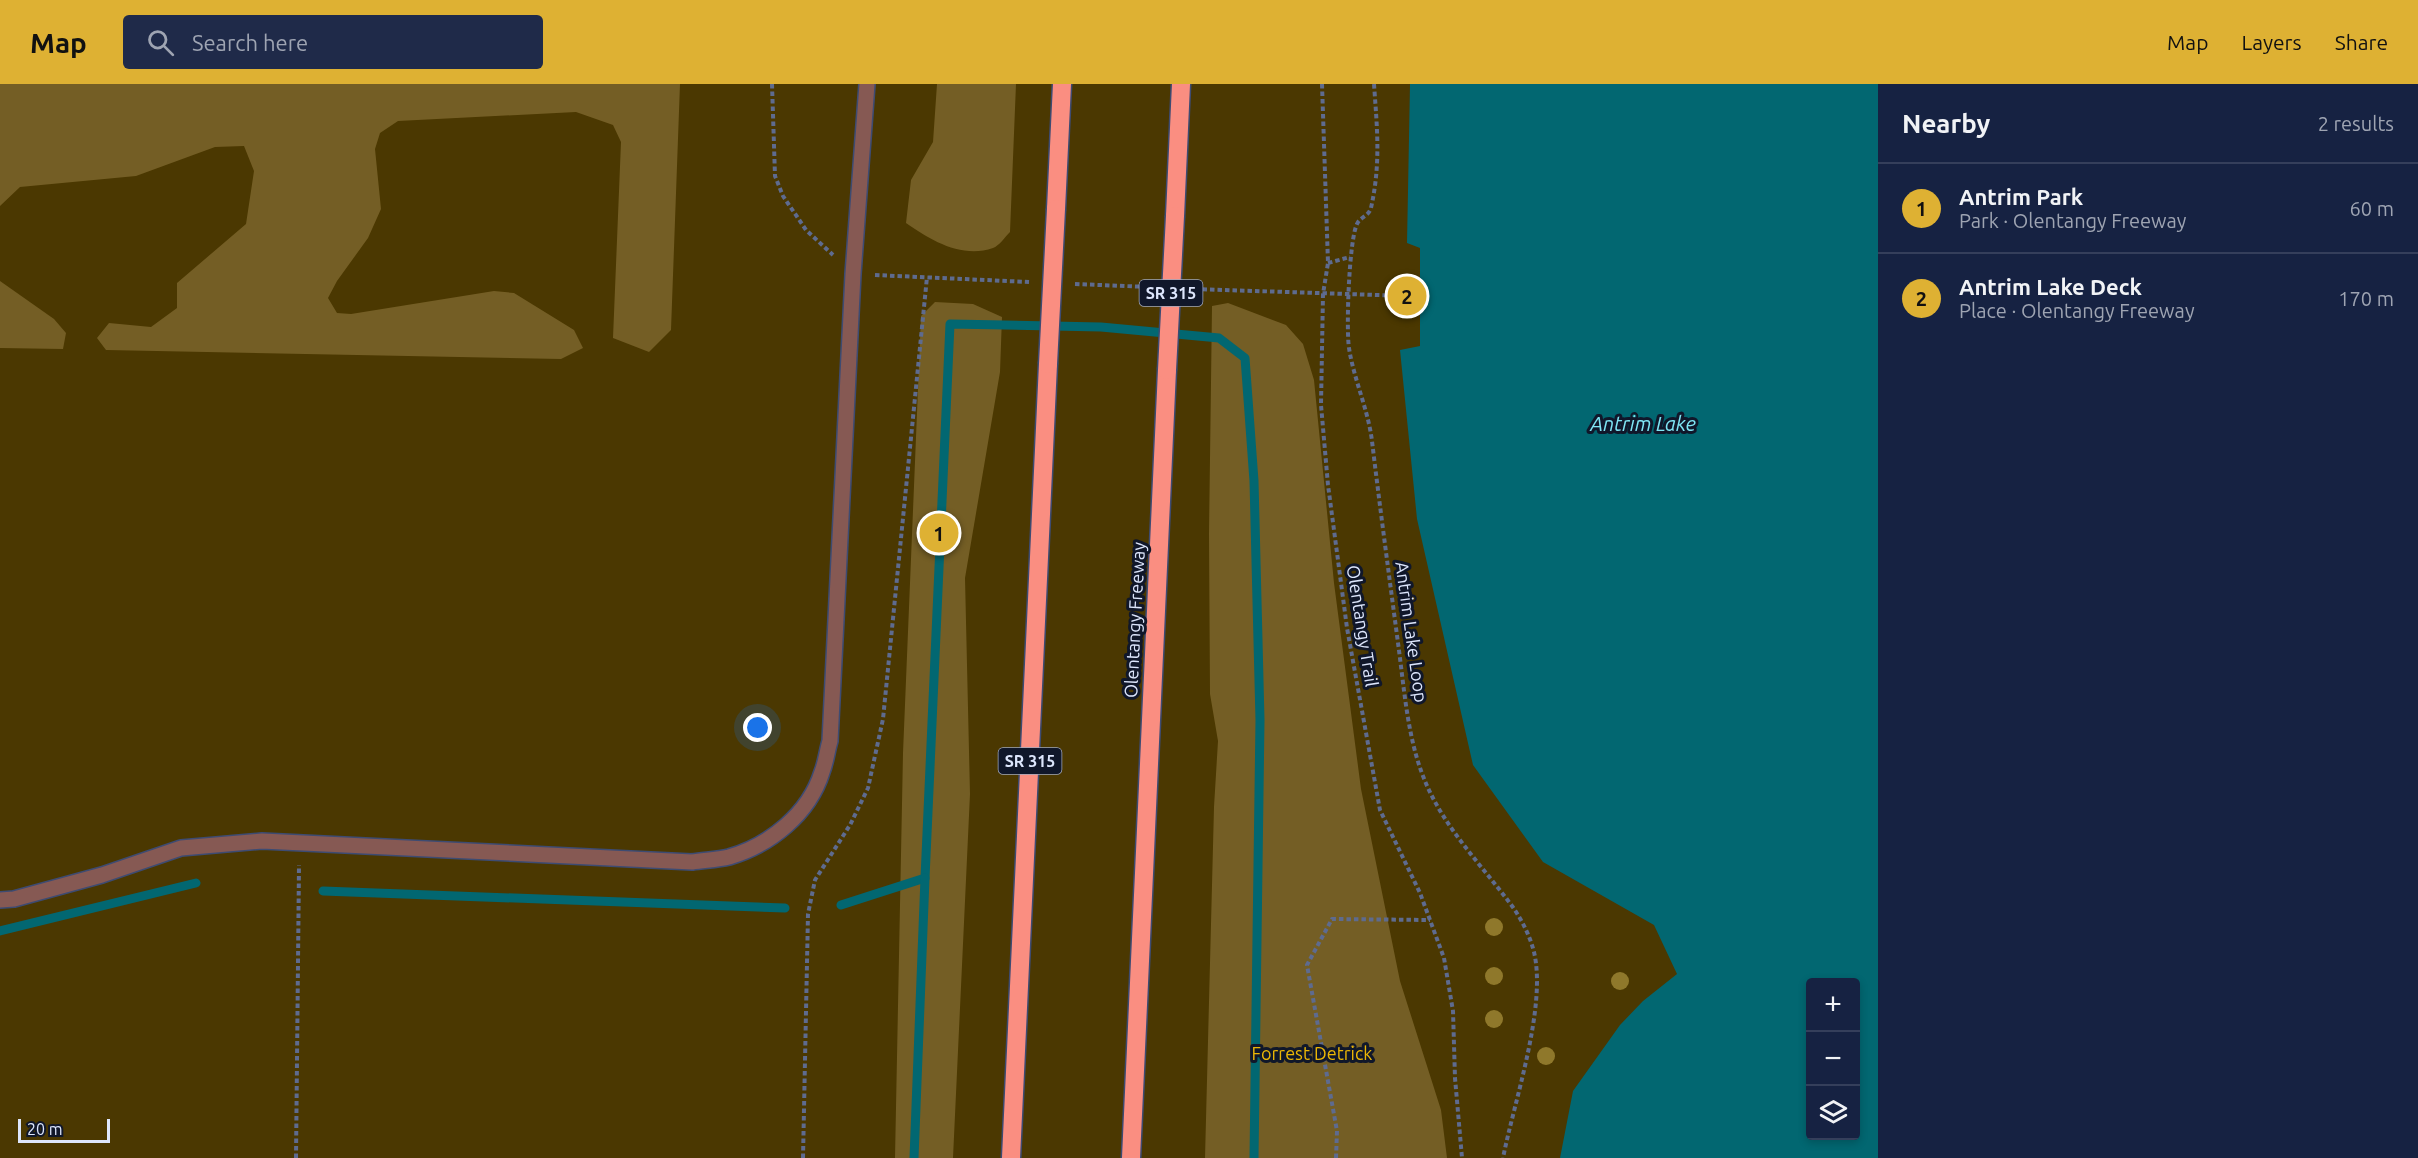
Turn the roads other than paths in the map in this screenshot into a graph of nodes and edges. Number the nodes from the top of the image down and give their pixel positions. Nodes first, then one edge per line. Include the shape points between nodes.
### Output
1 (867, 84) edge
2 (1062, 84) edge
3 (1181, 84) edge
4 (0, 900) edge
5 (1011, 1158) edge
6 (1131, 1158) edge

1 - 4 lane via 830,741 822,773 810,797 784,828 764,843 728,857 692,862 262,841 181,848 102,875
2 - 5 highway, SR 315, bridge
3 - 6 highway, Olentangy Freeway / SR 315, bridge

